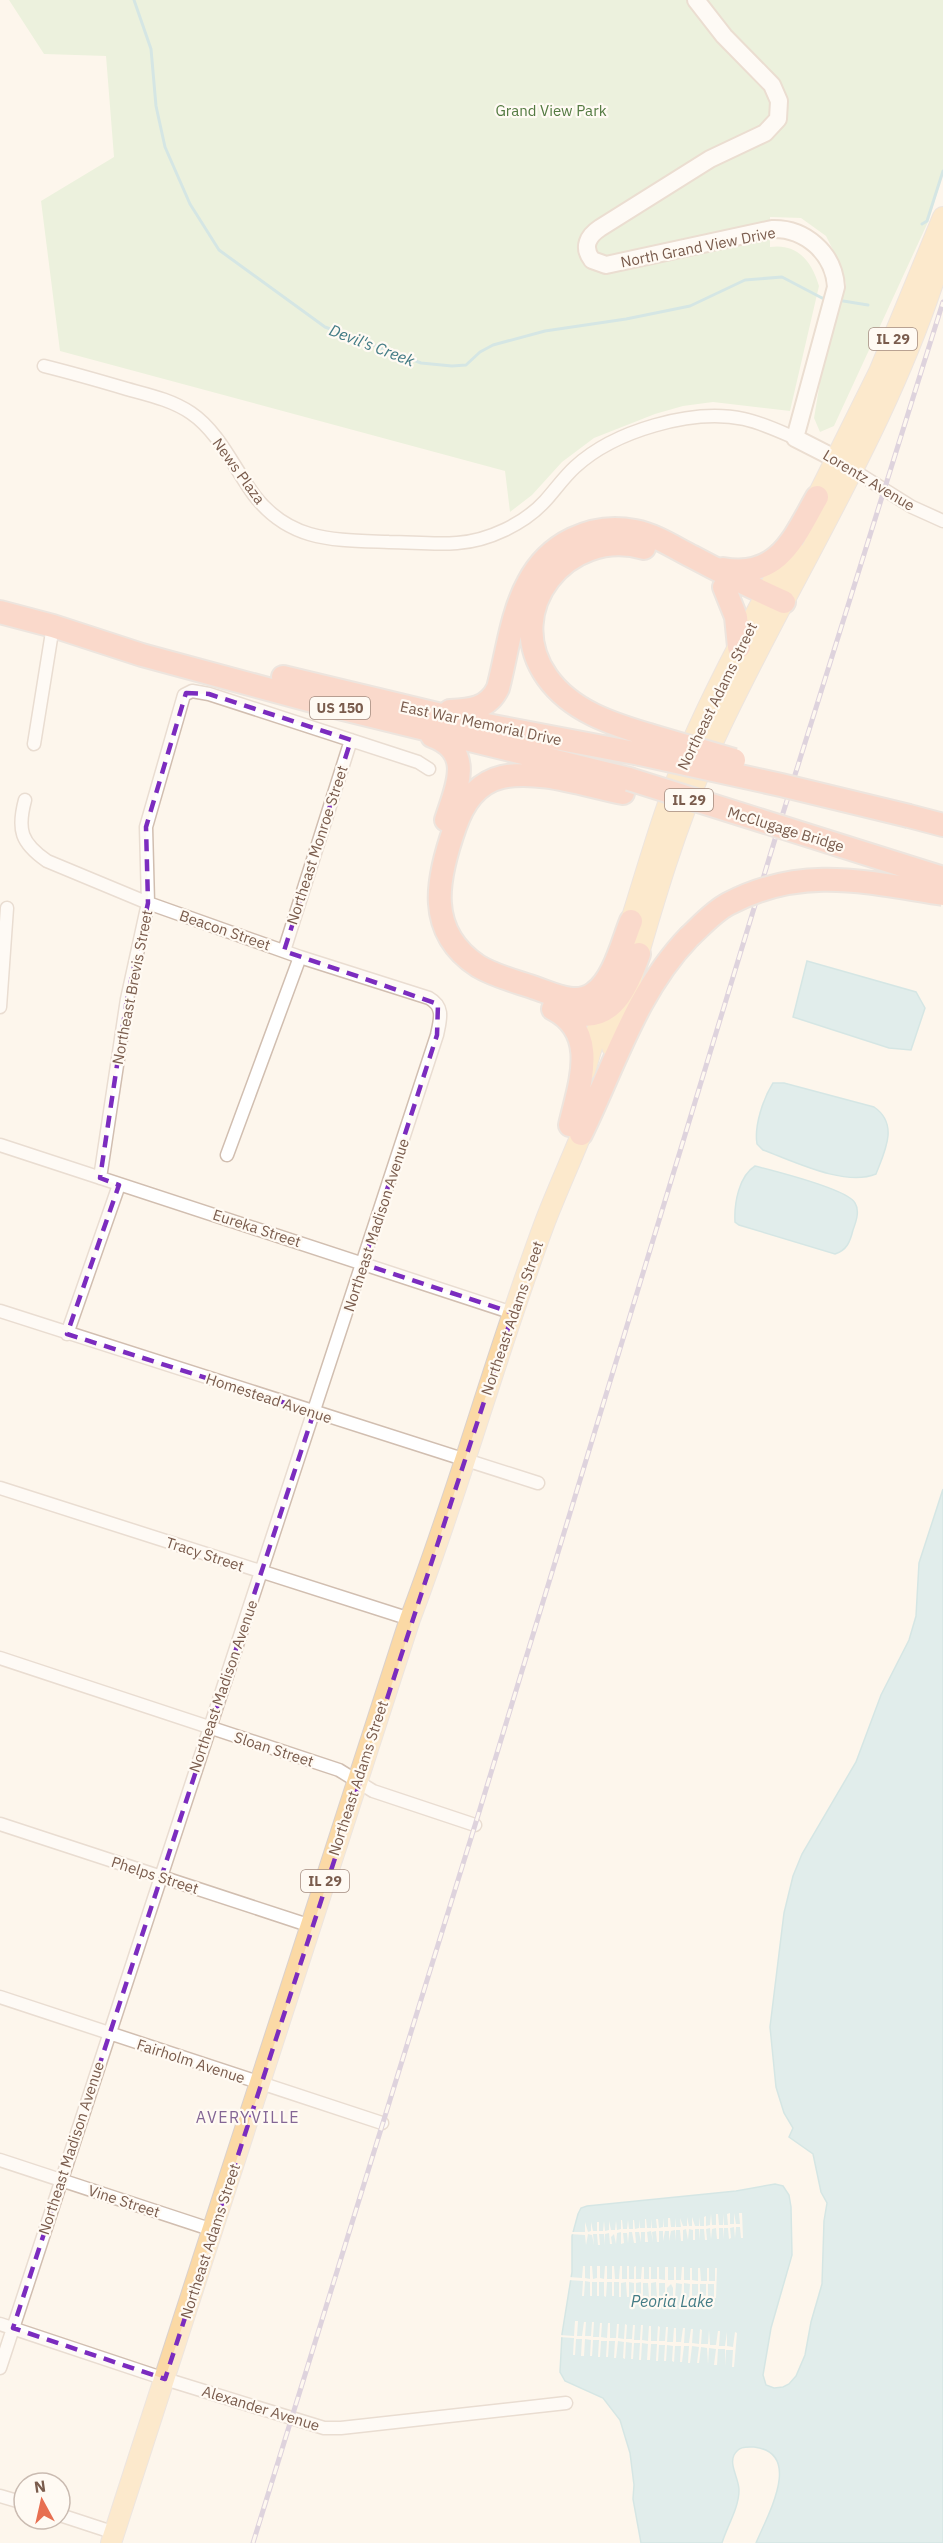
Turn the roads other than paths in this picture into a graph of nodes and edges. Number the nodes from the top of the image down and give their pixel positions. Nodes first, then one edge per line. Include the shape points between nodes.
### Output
1 (696, 0) edge
2 (943, 216) edge
3 (943, 251) edge
4 (44, 366) dead end
5 (795, 438) junction
6 (837, 458) junction
7 (853, 470) junction
8 (817, 496) junction
9 (943, 521) edge
10 (442, 544) joint
11 (701, 561) junction
12 (724, 587) junction
13 (772, 604) junction
14 (0, 612) edge
15 (53, 626) junction
16 (739, 647) junction
17 (370, 708) junction
18 (351, 740) junction
19 (34, 744) dead end
20 (644, 745) junction
21 (429, 770) dead end
22 (626, 786) junction
23 (25, 800) dead end
24 (943, 825) edge
25 (943, 878) edge
26 (943, 894) edge
27 (148, 903) junction
28 (8, 908) dead end
29 (631, 921) junction
30 (284, 951) junction
31 (639, 954) junction
32 (300, 957) junction
33 (494, 983) junction
34 (438, 1004) joint
35 (0, 1007) edge
36 (603, 1011) junction
37 (576, 1130) junction
38 (0, 1145) edge
39 (227, 1155) dead end
40 (100, 1178) junction
41 (119, 1185) junction
42 (363, 1264) junction
43 (0, 1311) edge
44 (513, 1313) junction
45 (68, 1334) junction
46 (315, 1412) junction
47 (464, 1460) junction
48 (538, 1483) dead end
49 (0, 1488) edge
50 (261, 1572) junction
51 (410, 1619) junction
52 (0, 1658) edge
53 (209, 1728) junction
54 (357, 1781) junction
55 (0, 1824) edge
56 (475, 1825) dead end
57 (160, 1877) junction
58 (311, 1926) junction
59 (0, 1997) edge
60 (109, 2033) junction
61 (260, 2084) junction
62 (382, 2123) dead end
63 (0, 2160) edge
64 (61, 2180) junction
65 (213, 2230) junction
66 (0, 2324) edge
67 (13, 2328) junction
68 (0, 2368) edge
69 (165, 2379) junction
70 (566, 2403) dead end
71 (72, 2520) edge
72 (113, 2538) edge

1 - 5 street, North Grand View Drive via 774,88 780,103 778,118 765,133 715,156 600,228 588,242 589,256 597,263 610,264 782,229 803,236 818,247 832,269 836,287
2 - 6 main road, IL 29 via 879,372
3 - 7 main road, IL 29 via 906,356
4 - 10 street, News Plaza via 164,399 190,412 210,432 265,508 291,528 337,540
5 - 6 street, Lorentz Avenue
5 - 10 street, Lorentz Avenue via 765,425 723,416 661,424 619,439 586,457 544,502 516,524 475,540
6 - 7 street, Lorentz Avenue
6 - 8 main road, Northeast Adams Street / IL 29
7 - 9 street, Lorentz Avenue via 912,507
7 - 13 main road, Northeast Adams Street / IL 29
8 - 11 highway via 786,548 768,564 752,570 731,570
8 - 13 main road, Northeast Adams Street / IL 29
11 - 13 highway
11 - 17 highway via 634,531 608,529 579,536 551,552 528,581 498,688 487,703 469,710
12 - 13 highway
12 - 16 highway via 736,617
12 - 20 highway via 642,547 616,544 597,547 565,561 543,586 532,632 535,651 547,678 588,713
13 - 16 main road, Northeast Adams Street / IL 29
13 - 31 main road, Northeast Adams Street / IL 29 via 700,770
14 - 15 highway, East War Memorial Drive / US 150
15 - 17 highway, East War Memorial Drive / US 150 via 143,642
15 - 19 street
16 - 29 main road, Northeast Adams Street / IL 29 via 702,719 671,794
17 - 20 highway, East War Memorial Drive / US 150 via 509,730
17 - 22 highway, East War Memorial Drive / US 150
17 - 33 highway via 440,740 455,754 459,776 432,870 430,903 436,930 451,954 470,971
18 - 21 street via 418,762
18 - 27 street, Northeast Brevis Street via 209,693 186,693 146,826
18 - 30 street, Northeast Monroe Street
20 - 24 highway, bridge via 738,761
22 - 25 highway, McClugage Bridge / US 150, bridge
22 - 29 highway via 531,775 486,783 461,810 441,872 439,899 451,938 473,962 498,975 570,999 585,998 599,988
23 - 27 street, Beacon Street via 23,836 34,851 47,861
26 - 37 highway, bridge via 876,882 813,879 763,890 728,904 675,952 647,994
27 - 30 street, Beacon Street
27 - 40 street, Northeast Brevis Street via 127,999
28 - 35 street
29 - 36 main road, Northeast Adams Street / IL 29
30 - 32 street, Beacon Street
31 - 36 highway via 627,985
31 - 37 main road, Northeast Adams Street / IL 29 via 602,1079
32 - 34 street, Beacon Street
32 - 39 street
33 - 36 highway via 580,1014
33 - 37 highway via 560,1012 575,1025 582,1061
34 - 42 street, Northeast Madison Avenue via 441,1013 436,1035
36 - 37 main road, Northeast Adams Street / IL 29
37 - 44 main road, Northeast Adams Street / IL 29
38 - 40 street, Eureka Street
40 - 41 street, Eureka Street
41 - 42 street, Eureka Street
41 - 45 street
42 - 44 street, Eureka Street
42 - 46 street, Northeast Madison Avenue
43 - 45 street, Homestead Avenue
44 - 47 main road, Northeast Adams Street / IL 29
45 - 46 street, Homestead Avenue
46 - 47 street, Homestead Avenue
46 - 50 street, Northeast Madison Avenue
47 - 48 street, Homestead Avenue
47 - 51 main road, Northeast Adams Street / IL 29
49 - 50 street, Tracy Street
50 - 51 street, Tracy Street
50 - 53 street, Northeast Madison Avenue
51 - 54 main road, Northeast Adams Street / IL 29
52 - 53 street, Sloan Street
53 - 54 street, Sloan Street via 339,1770
53 - 57 street, Northeast Madison Avenue
54 - 56 street, Sloan Street via 373,1791
54 - 58 main road, Northeast Adams Street / IL 29
55 - 57 street, Phelps Street
57 - 58 street, Phelps Street
57 - 60 street, Northeast Madison Avenue
58 - 61 main road, Northeast Adams Street / IL 29
59 - 60 street, Fairholm Avenue
60 - 61 street, Fairholm Avenue
60 - 64 street, Northeast Madison Avenue
61 - 62 street, Fairholm Avenue
61 - 65 main road, Northeast Adams Street / IL 29
63 - 64 street, Vine Street
64 - 65 street, Vine Street
64 - 67 street, Northeast Madison Avenue
65 - 69 main road, Northeast Adams Street / IL 29
66 - 67 street, Alexander Avenue
67 - 68 street, Northeast Madison Avenue
67 - 69 street, Alexander Avenue
69 - 70 street, Alexander Avenue via 324,2428
69 - 72 main road, Northeast Adams Street / IL 29
71 - 72 street

